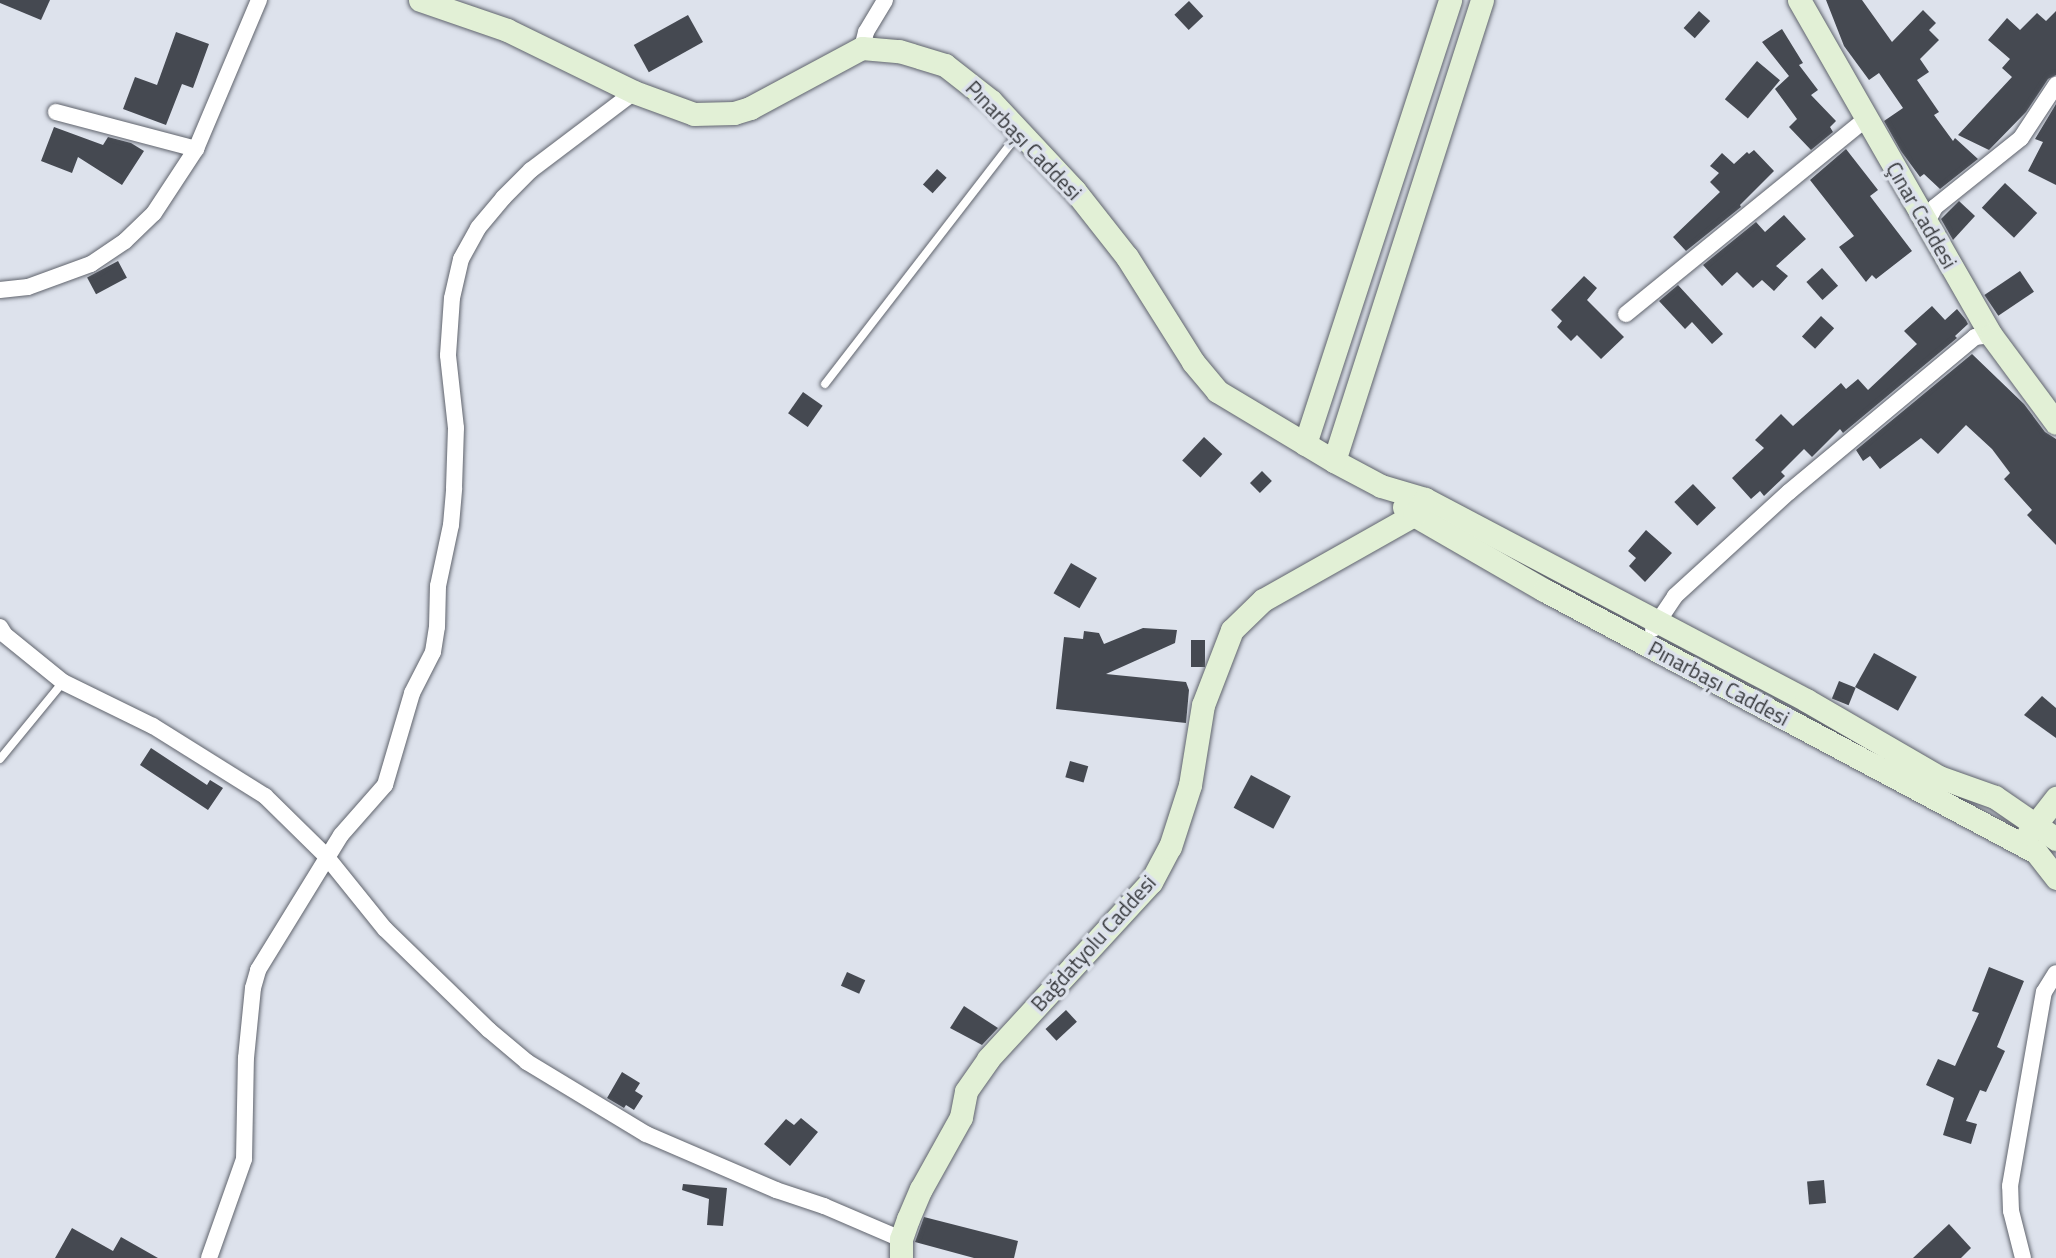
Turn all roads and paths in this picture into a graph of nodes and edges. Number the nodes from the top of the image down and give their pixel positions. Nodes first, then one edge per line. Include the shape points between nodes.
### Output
1 (259, 0) edge
2 (419, 0) edge
3 (886, 0) edge
4 (1450, 0) edge
5 (1482, 0) edge
6 (1799, 0) edge
7 (862, 48) junction
8 (2056, 85) edge
9 (634, 92) junction
10 (56, 112) dead end
11 (1866, 119) junction
12 (1021, 131) junction
13 (196, 149) junction
14 (1926, 224) junction
15 (0, 290) edge
16 (1626, 314) dead end
17 (1991, 335) junction
18 (825, 384) dead end
19 (2056, 423) edge
20 (1305, 444) junction
21 (1334, 461) junction
22 (1420, 507) junction
23 (1655, 622) junction
24 (0, 627) edge
25 (1647, 644) junction
26 (63, 682) junction
27 (0, 759) edge
28 (2056, 798) edge
29 (2035, 823) junction
30 (2056, 839) edge
31 (2021, 844) junction
32 (326, 856) junction
33 (2056, 878) edge
34 (2056, 972) edge
35 (901, 1248) edge
36 (209, 1258) edge
37 (2023, 1258) edge

1 - 13 street
2 - 9 street via 507,30
3 - 7 street via 866,32
4 - 20 street
5 - 21 street
6 - 11 street, Çınar Caddesi
7 - 9 street via 734,113 694,114
7 - 12 street, Pınarbaşı Caddesi via 899,51 945,65
8 - 14 street via 2021,138 1934,207
9 - 32 street via 521,179 478,228 461,259 452,298 448,355 456,428 454,488 433,652 412,693 385,785
10 - 13 street
11 - 14 street, Çınar Caddesi
11 - 16 street
12 - 18 lane
12 - 20 street, Pınarbaşı Caddesi via 1127,257 1205,379 1241,407
13 - 15 street via 154,213 125,242 63,276
14 - 17 street, Çınar Caddesi
17 - 19 street, Çınar Caddesi
17 - 23 street via 1975,337 1789,492 1675,596
20 - 21 street, Pınarbaşı Caddesi
21 - 22 street, Pınarbaşı Caddesi
22 - 23 street, Pınarbaşı Caddesi
22 - 25 street, Pınarbaşı Caddesi
22 - 35 street, Bağdatyolu Caddesi via 1263,600 1232,630 1203,705 1181,821 1152,883 988,1059 966,1091 961,1117 921,1189
23 - 25 street
23 - 29 street, Pınarbaşı Caddesi via 1806,700 1939,777 1995,797
24 - 26 street
25 - 31 street, Pınarbaşı Caddesi
26 - 27 lane
26 - 32 street via 153,726 222,767 265,796
28 - 29 street
29 - 30 street, Pınarbaşı Caddesi
29 - 31 street
31 - 33 street, Pınarbaşı Caddesi via 2036,852
32 - 35 street via 385,929 527,1062 646,1133
32 - 36 street via 255,979 246,1058 244,1158
34 - 37 street via 2044,992 2010,1186

